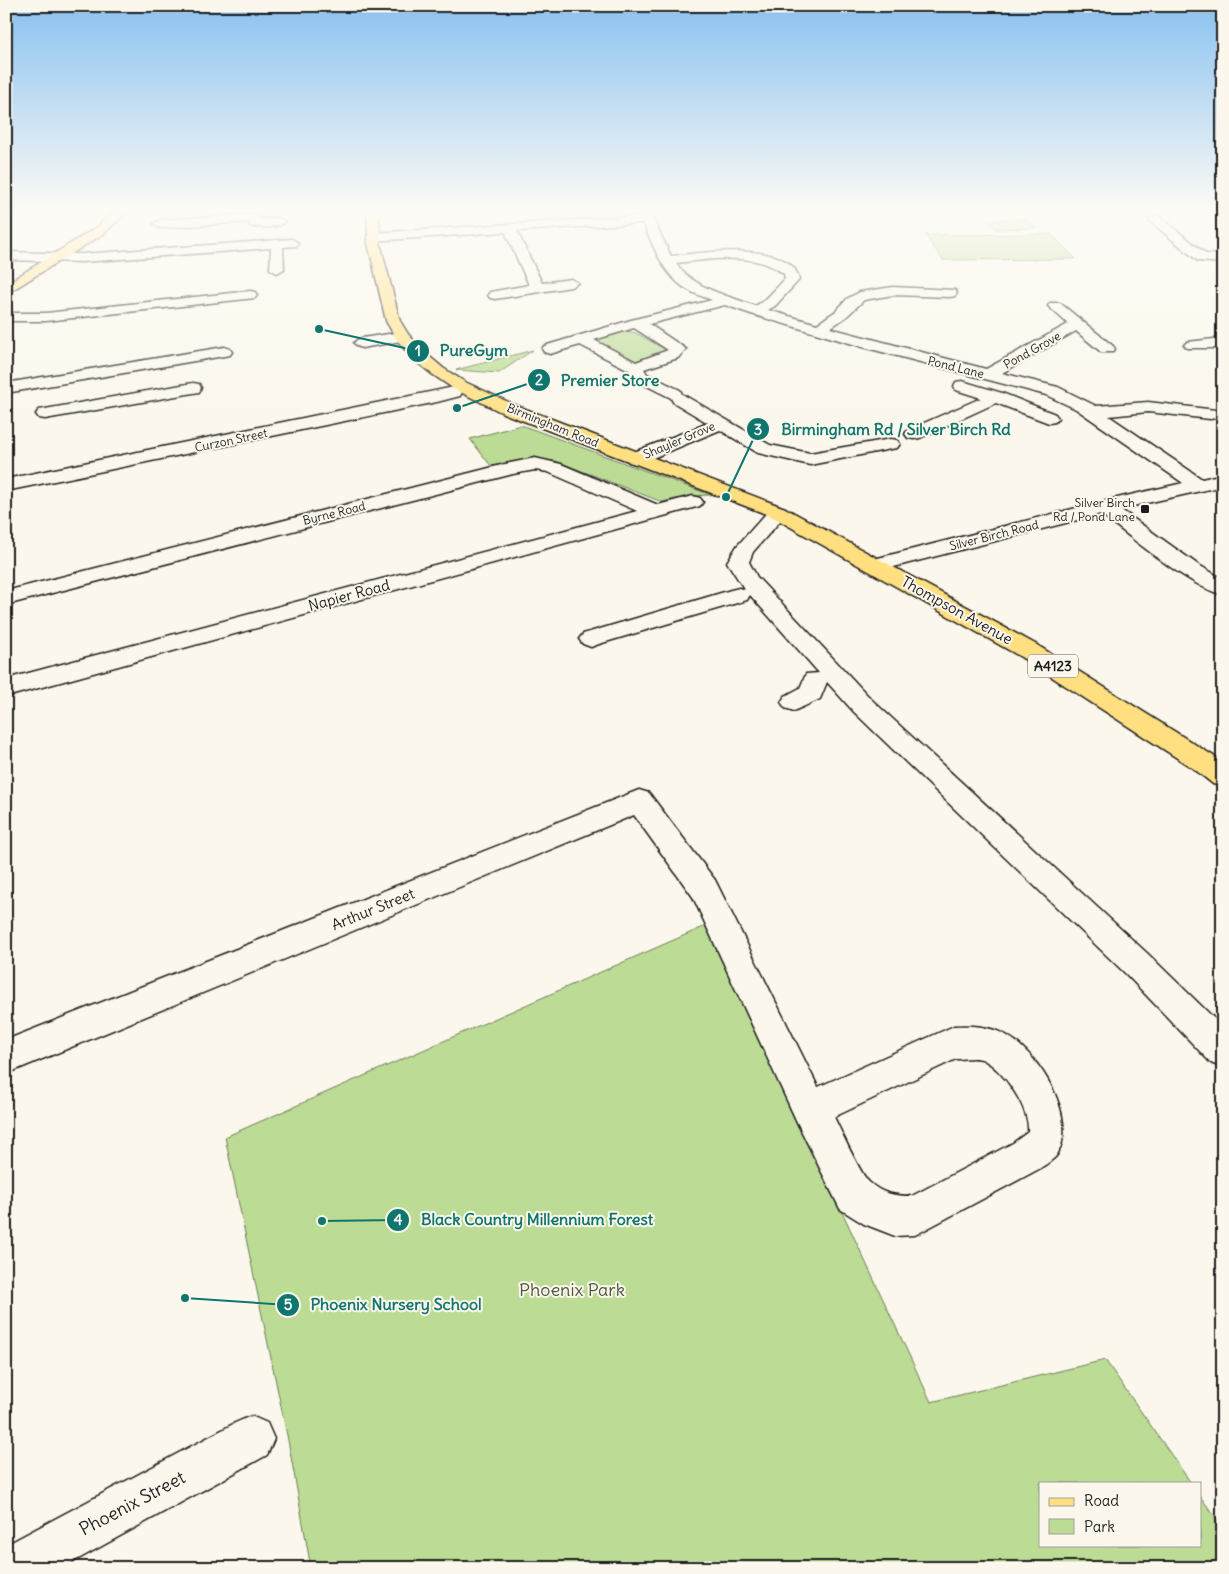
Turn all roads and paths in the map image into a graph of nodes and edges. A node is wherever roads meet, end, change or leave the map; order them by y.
1 (18, 282) edge
2 (384, 282) edge
3 (528, 282) edge
4 (685, 282) edge
5 (790, 282) edge
6 (571, 283) dead end
7 (530, 288) junction
8 (6, 290) edge
9 (950, 293) dead end
10 (495, 295) dead end
11 (250, 296) dead end
12 (724, 300) junction
13 (1055, 306) dead end
14 (756, 311) junction
15 (6, 317) edge
16 (636, 323) junction
17 (1076, 323) junction
18 (818, 330) junction
19 (402, 337) junction
20 (580, 339) junction
21 (362, 342) dead end
22 (1223, 344) edge
23 (870, 345) junction
24 (1192, 345) dead end
25 (550, 349) dead end
26 (1107, 349) dead end
27 (224, 352) dead end
28 (635, 366) junction
29 (987, 375) junction
30 (6, 388) edge
31 (193, 388) dead end
32 (454, 392) dead end
33 (996, 397) junction
34 (1092, 412) junction
35 (44, 414) dead end
36 (1210, 414) dead end
37 (1050, 418) dead end
38 (722, 422) junction
39 (914, 434) dead end
40 (890, 444) dead end
41 (636, 458) junction
42 (674, 473) joint
43 (1223, 480) edge
44 (1198, 485) junction
45 (6, 486) edge
46 (693, 502) dead end
47 (1104, 507) junction
48 (656, 512) junction
49 (778, 512) junction
50 (878, 565) junction
51 (742, 579) junction
52 (1223, 588) edge
53 (6, 598) edge
54 (591, 638) dead end
55 (824, 677) junction
56 (6, 688) edge
57 (794, 702) dead end
58 (1223, 777) edge
59 (1223, 1051) edge
60 (6, 1057) edge
61 (810, 1109) junction
62 (251, 1439) dead end
63 (14, 1568) edge

1 - 8 main road
2 - 19 main road, Birmingham Road / A4123
3 - 7 street
4 - 12 street, Pond Lane
5 - 14 street
6 - 7 street
7 - 10 street
9 - 18 street
11 - 15 street
12 - 14 street, Pond Lane
12 - 16 street
13 - 17 street, Pond Grove
14 - 18 street, Pond Lane
16 - 20 street
16 - 28 street
17 - 26 street, Pond Grove
17 - 29 street, Pond Grove
18 - 23 street, Pond Lane
19 - 21 street
19 - 41 main road, Birmingham Road / A4123
20 - 25 street
20 - 28 street
22 - 24 street
23 - 29 street, Pond Lane
23 - 33 street
27 - 30 street
28 - 38 street, Shayler Grove
29 - 34 street, Pond Lane
31 - 35 street
32 - 45 street, Curzon Street
33 - 37 street
33 - 39 street
34 - 36 street
34 - 44 street, Pond Lane
38 - 40 street, Shayler Grove
38 - 41 street, Shayler Grove
41 - 42 main road, Birmingham Road / A4123
42 - 49 main road, Thompson Avenue / A4123
43 - 44 street
44 - 47 street, Silver Birch Road
46 - 48 street, Napier Road
47 - 50 street, Silver Birch Road
47 - 52 street
48 - 53 street, Byrne Road
48 - 56 street, Napier Road
49 - 50 main road, Thompson Avenue / A4123
49 - 51 street
50 - 58 main road, Thompson Avenue / A4123
51 - 54 street
51 - 55 street
55 - 57 street
55 - 59 street
60 - 61 street, Arthur Street
61 - 61 street
62 - 63 street, Phoenix Street

